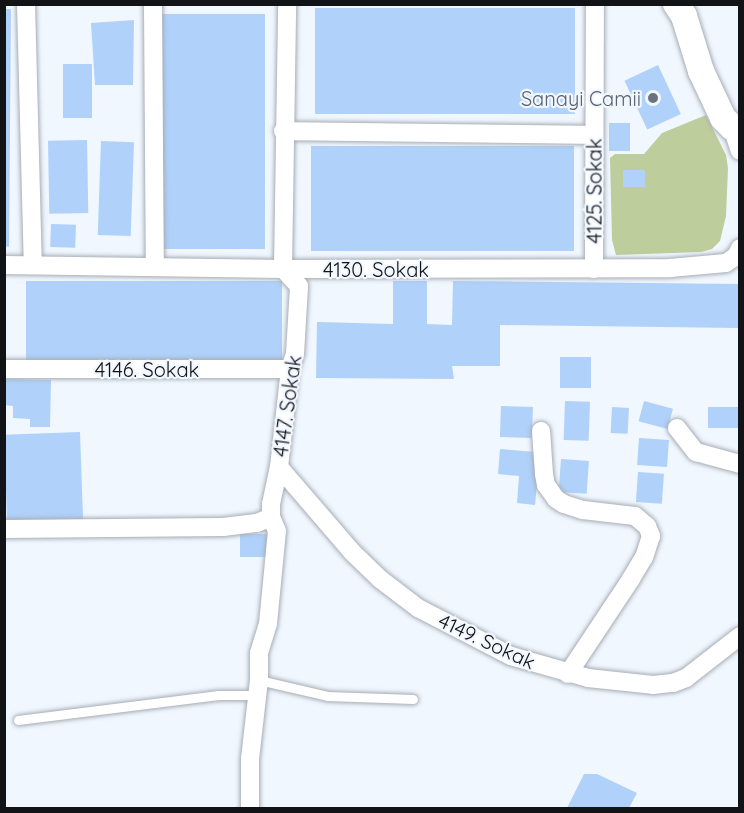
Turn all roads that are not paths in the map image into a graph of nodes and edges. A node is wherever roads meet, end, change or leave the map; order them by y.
1 (26, 4) edge
2 (153, 4) edge
3 (287, 4) edge
4 (595, 4) edge
5 (676, 4) edge
6 (283, 131) junction
7 (594, 135) junction
8 (737, 136) edge
9 (740, 248) edge
10 (33, 265) junction
11 (155, 267) junction
12 (283, 269) junction
13 (594, 269) junction
14 (5, 270) edge
15 (4, 369) edge
16 (290, 369) junction
17 (677, 428) dead end
18 (541, 430) dead end
19 (740, 464) edge
20 (279, 467) junction
21 (271, 518) junction
22 (4, 529) edge
23 (740, 636) edge
24 (568, 674) junction
25 (258, 688) junction
26 (414, 699) dead end
27 (18, 720) dead end
28 (250, 808) edge

1 - 10 street
2 - 11 street
3 - 6 street
4 - 7 street, 4125. Sokak
5 - 8 street
6 - 7 street
6 - 12 street
7 - 13 street, 4125. Sokak
9 - 13 street, 4130. Sokak
10 - 11 street, 4130. Sokak
10 - 14 street, 4130. Sokak
11 - 12 street, 4130. Sokak
12 - 13 street, 4130. Sokak
12 - 16 street, 4147. Sokak
15 - 16 street, 4146. Sokak
16 - 20 street, 4147. Sokak
17 - 19 street
18 - 24 street
20 - 21 street, 4147. Sokak
20 - 24 street, 4149. Sokak
21 - 22 street
21 - 25 street, 4147. Sokak
23 - 24 street, 4149. Sokak
25 - 26 lane
25 - 27 lane
25 - 28 street, 4147. Sokak

